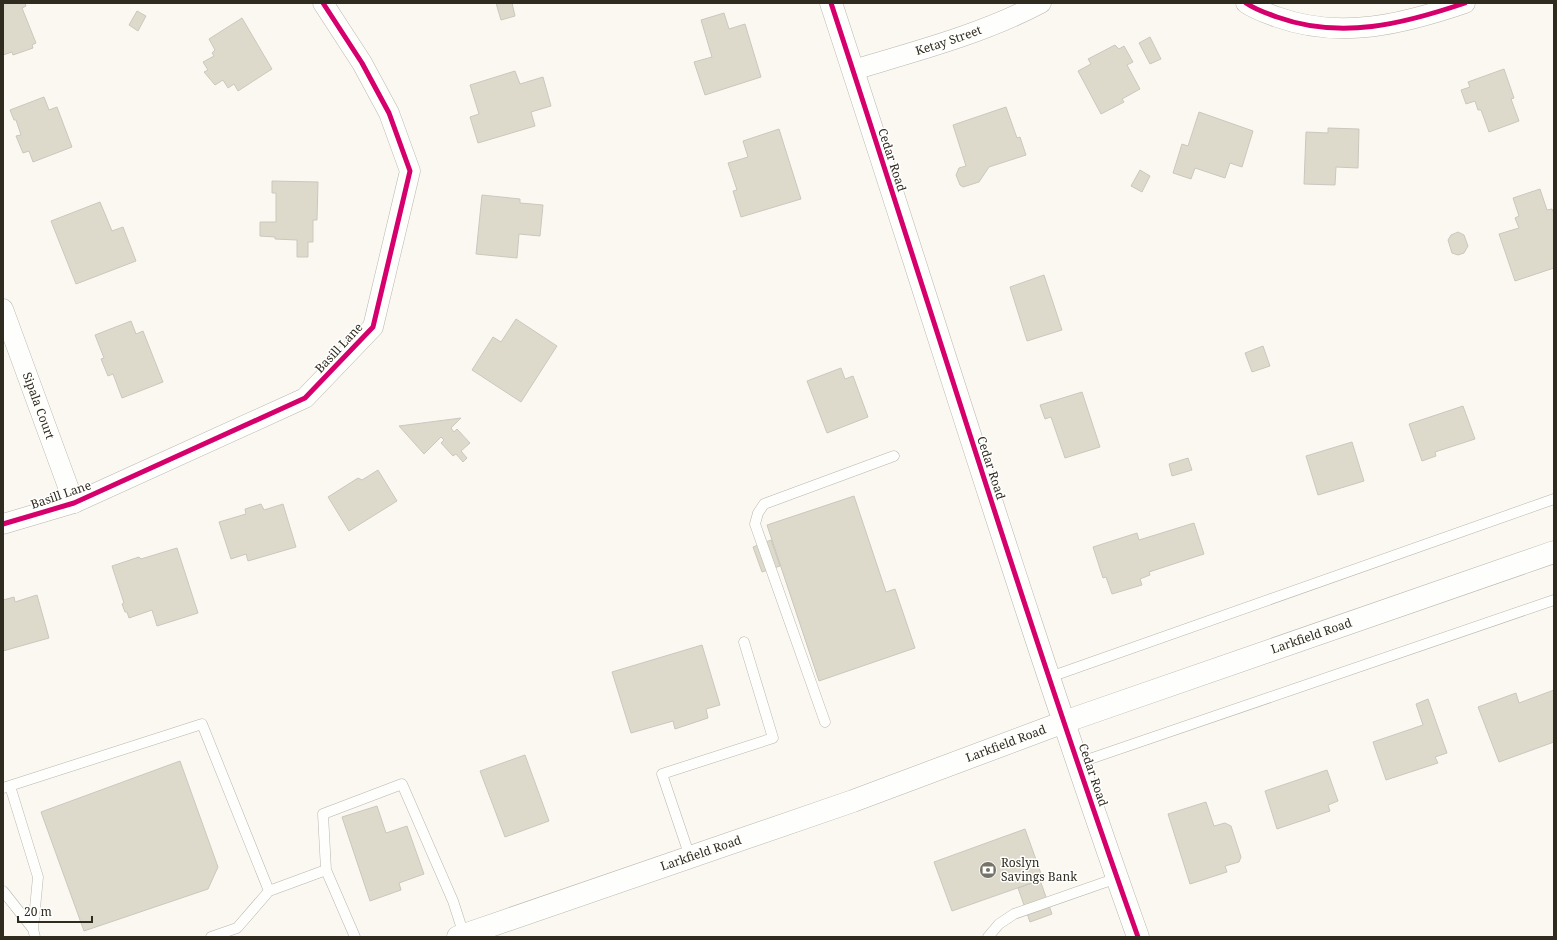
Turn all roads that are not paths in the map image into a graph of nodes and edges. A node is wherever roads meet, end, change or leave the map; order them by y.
1 (323, 3) edge
2 (831, 3) edge
3 (1041, 3) edge
4 (1246, 3) edge
5 (1465, 3) edge
6 (853, 70) junction
7 (3, 309) edge
8 (894, 456) dead end
9 (1554, 499) edge
10 (74, 503) junction
11 (3, 524) edge
12 (1554, 552) edge
13 (1554, 600) edge
14 (744, 642) dead end
15 (1050, 677) junction
16 (825, 722) dead end
17 (1064, 722) junction
18 (1078, 763) junction
19 (7, 787) edge
20 (690, 857) junction
21 (326, 870) junction
22 (1117, 878) junction
23 (3, 891) edge
24 (269, 891) junction
25 (34, 933) edge
26 (461, 936) edge
27 (211, 937) edge
28 (355, 937) edge
29 (988, 937) edge
30 (1138, 937) edge

1 - 10 street, Basill Lane
2 - 6 main road, Cedar Road
3 - 6 street, Ketay Street
4 - 5 street
6 - 15 main road, Cedar Road
7 - 10 street, Sipala Court
8 - 16 lane
9 - 15 lane
10 - 11 street, Basill Lane
12 - 17 main road, Larkfield Road
13 - 18 lane
14 - 20 lane
15 - 17 main road, Cedar Road
17 - 18 main road, Cedar Road
17 - 20 main road, Larkfield Road
18 - 22 main road, Cedar Road
19 - 24 lane
19 - 25 lane
20 - 26 main road, Larkfield Road
21 - 24 lane
21 - 26 lane
21 - 28 lane
22 - 29 lane
22 - 30 main road, Cedar Road
23 - 25 lane
24 - 27 lane

